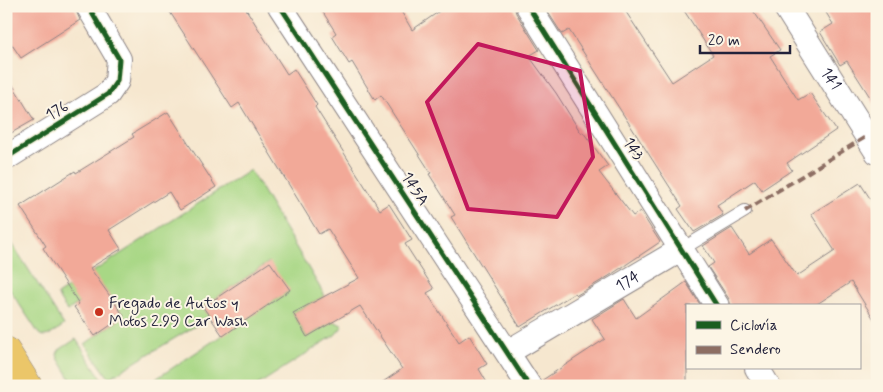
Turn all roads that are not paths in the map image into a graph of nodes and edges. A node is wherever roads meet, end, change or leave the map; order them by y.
1 (88, 6) edge
2 (280, 6) edge
3 (528, 6) edge
4 (785, 6) edge
5 (874, 139) edge
6 (6, 158) edge
7 (745, 210) dead end
8 (682, 249) junction
9 (716, 304) edge
10 (6, 351) edge
11 (508, 352) junction
12 (757, 370) edge
13 (28, 386) edge
14 (529, 386) edge
15 (768, 386) edge

1 - 6 street, 176
2 - 11 street, 145A
3 - 8 street, 143
4 - 5 street, 141
7 - 8 lane, 174
8 - 9 street, 143
8 - 11 street, 174
10 - 13 main road
11 - 14 street, 145A
12 - 15 street

